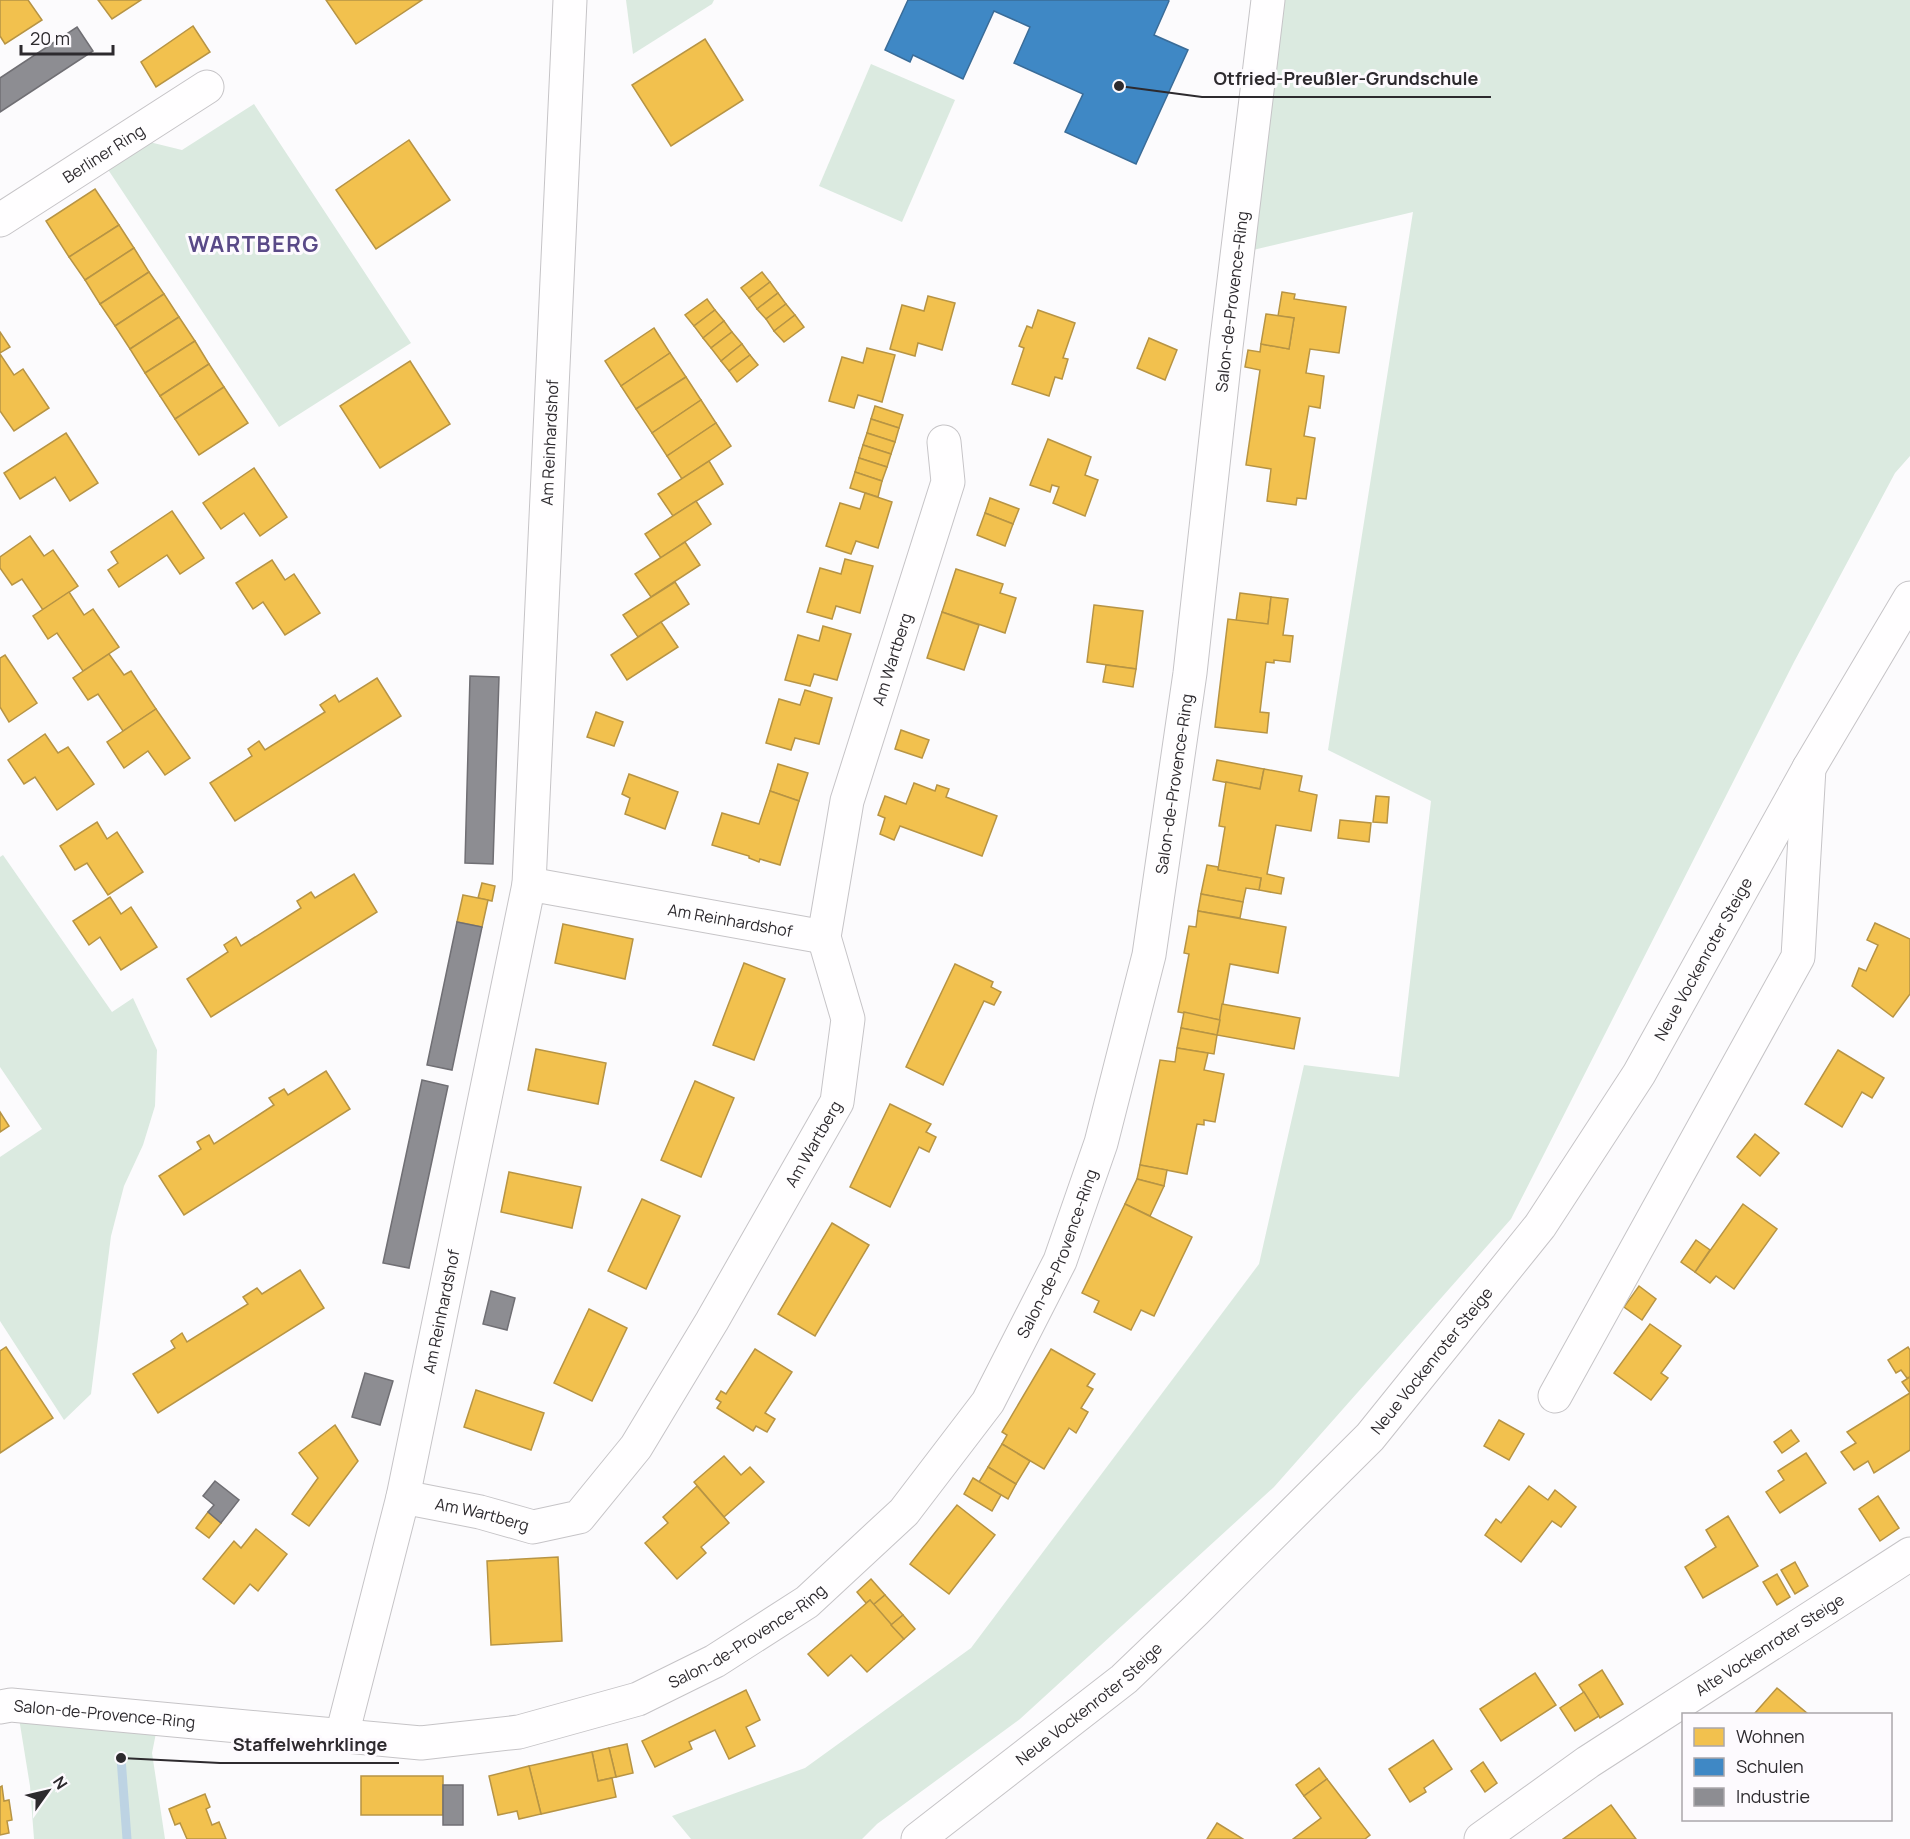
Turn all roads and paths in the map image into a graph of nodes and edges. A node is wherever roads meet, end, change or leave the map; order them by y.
1 (570, 0) edge
2 (1268, 0) edge
3 (207, 87) dead end
4 (0, 220) edge
5 (944, 442) dead end
6 (1910, 598) edge
7 (1809, 768) junction
8 (529, 884) junction
9 (824, 937) junction
10 (1555, 1396) dead end
11 (403, 1497) junction
12 (1910, 1554) edge
13 (0, 1707) edge
14 (342, 1735) junction
15 (918, 1839) edge
16 (1480, 1839) edge

1 - 8 street, Am Reinhardshof
2 - 14 street, Salon-de-Provence-Ring
3 - 4 street, Berliner Ring
5 - 9 street, Am Wartberg
6 - 7 street, Neue Vockenroter Steige
7 - 10 street, Neue Vockenroter Steige
7 - 15 street, Neue Vockenroter Steige
8 - 9 street, Am Reinhardshof
8 - 11 street, Am Reinhardshof
9 - 11 street, Am Wartberg
11 - 14 street, Am Reinhardshof
12 - 16 street, Alte Vockenroter Steige
13 - 14 street, Salon-de-Provence-Ring

